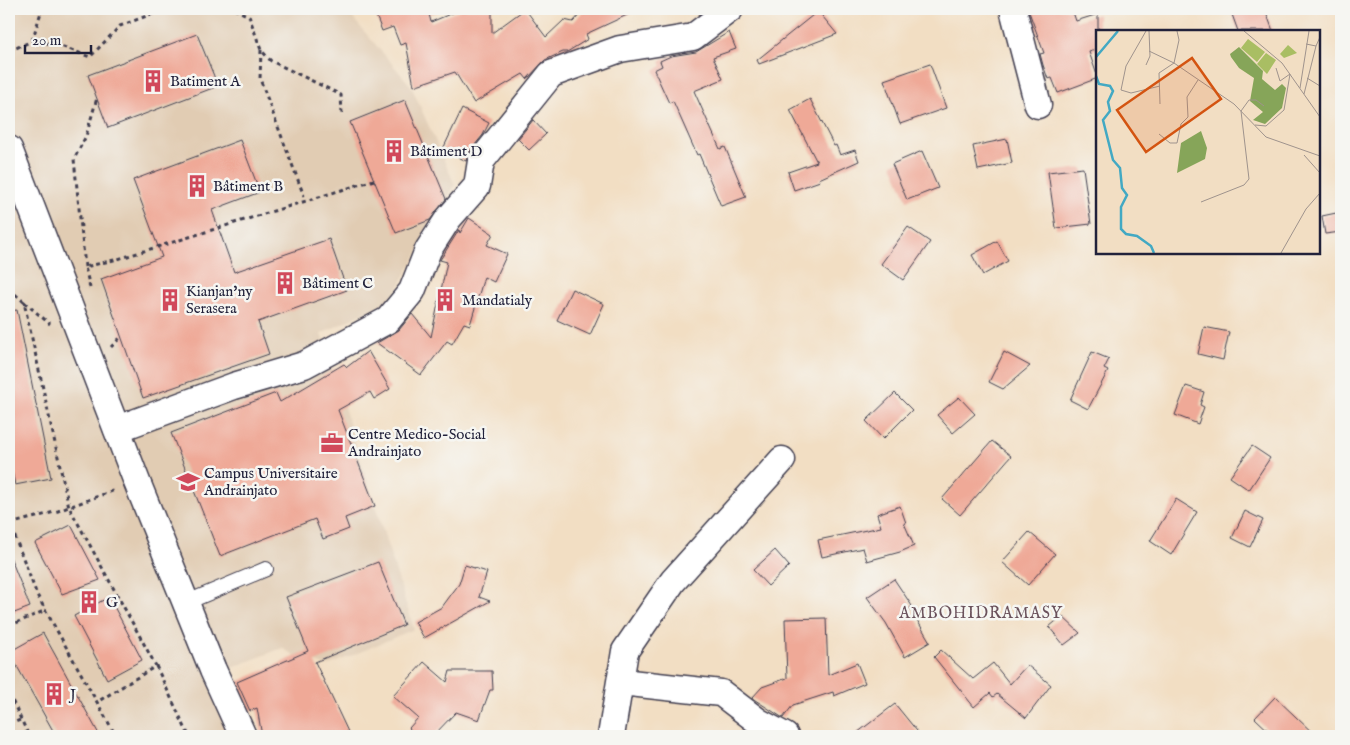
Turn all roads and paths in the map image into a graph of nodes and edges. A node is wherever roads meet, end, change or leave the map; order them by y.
1 (42, 9) edge
2 (165, 9) edge
3 (234, 9) edge
4 (730, 9) edge
5 (1013, 9) edge
6 (32, 41) junction
7 (9, 50) edge
8 (261, 50) junction
9 (96, 98) dead end
10 (1038, 105) dead end
11 (342, 114) dead end
12 (9, 149) edge
13 (374, 180) dead end
14 (304, 196) dead end
15 (85, 267) junction
16 (9, 289) edge
17 (92, 295) dead end
18 (116, 429) junction
19 (782, 460) dead end
20 (137, 482) junction
21 (69, 507) junction
22 (9, 522) edge
23 (266, 570) dead end
24 (185, 602) junction
25 (46, 610) junction
26 (9, 626) edge
27 (156, 666) junction
28 (621, 682) junction
29 (9, 694) edge
30 (97, 702) junction
31 (20, 720) junction
32 (9, 725) edge
33 (30, 736) edge
34 (116, 736) edge
35 (189, 736) edge
36 (243, 736) edge
37 (611, 736) edge
38 (785, 736) edge

1 - 6 path
2 - 6 path
3 - 8 path
4 - 18 street
5 - 10 street
6 - 7 path
8 - 11 path
8 - 14 path
9 - 15 path
12 - 18 street
13 - 15 path
15 - 17 path
16 - 21 path
18 - 20 street
19 - 28 street
20 - 21 path
20 - 24 street
21 - 22 path
21 - 27 path
22 - 25 path
23 - 24 lane
24 - 36 street
25 - 26 path
25 - 30 path
27 - 30 path
27 - 35 path
28 - 37 street
28 - 38 street
29 - 31 path
30 - 34 path
31 - 32 path
31 - 33 path

